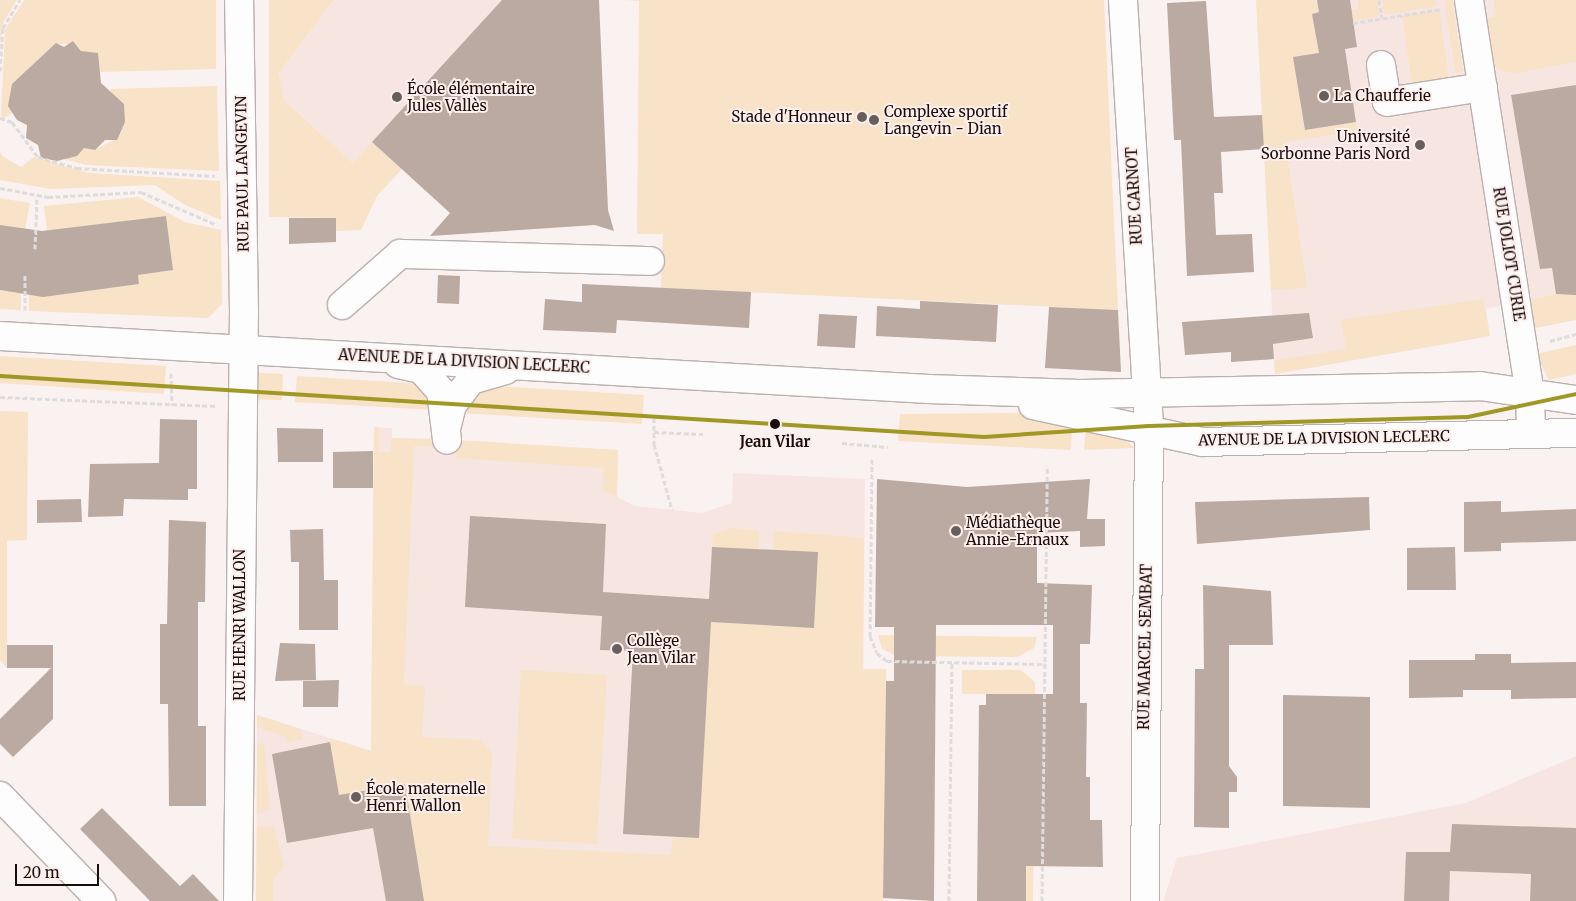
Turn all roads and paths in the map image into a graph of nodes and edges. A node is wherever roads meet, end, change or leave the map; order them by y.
1 (20, 0) edge
2 (239, 0) edge
3 (1123, 0) edge
4 (1379, 0) edge
5 (1469, 0) edge
6 (1442, 8) dead end
7 (1382, 18) junction
8 (1354, 22) dead end
9 (1382, 65) dead end
10 (0, 71) edge
11 (1482, 80) junction
12 (0, 118) edge
13 (243, 177) junction
14 (0, 188) edge
15 (37, 196) junction
16 (243, 227) junction
17 (35, 249) dead end
18 (650, 261) dead end
19 (25, 273) dead end
20 (342, 305) dead end
21 (24, 310) dead end
22 (0, 336) edge
23 (243, 348) junction
24 (348, 354) junction
25 (557, 365) junction
26 (928, 389) junction
27 (1146, 392) junction
28 (1529, 394) junction
29 (0, 397) edge
30 (1576, 400) edge
31 (242, 417) junction
32 (654, 418) dead end
33 (654, 432) junction
34 (1149, 433) junction
35 (1576, 433) edge
36 (703, 434) dead end
37 (1531, 434) junction
38 (842, 443) dead end
39 (888, 447) dead end
40 (872, 459) dead end
41 (1047, 466) dead end
42 (672, 510) dead end
43 (952, 662) junction
44 (1045, 664) junction
45 (0, 796) edge
46 (101, 901) edge
47 (238, 901) edge
48 (949, 901) edge
49 (1042, 901) edge
50 (1145, 901) edge

1 - 10 path
2 - 13 street, RUE PAUL LANGEVIN
3 - 27 street, RUE CARNOT
4 - 7 path
5 - 11 street, RUE JOLIOT CURIE
6 - 7 path
7 - 8 path
9 - 11 street
11 - 28 street, RUE JOLIOT CURIE
12 - 13 path
13 - 16 street, RUE PAUL LANGEVIN
14 - 15 path
15 - 16 path
15 - 17 path
16 - 23 street, RUE PAUL LANGEVIN
18 - 20 street
19 - 21 path
22 - 23 street, AVENUE DE LA DIVISION LECLERC
23 - 24 street, AVENUE DE LA DIVISION LECLERC
23 - 31 street, RUE HENRI WALLON
24 - 25 street, AVENUE DE LA DIVISION LECLERC
24 - 25 street
25 - 26 street, AVENUE DE LA DIVISION LECLERC
26 - 27 street, AVENUE DE LA DIVISION LECLERC
26 - 34 street, AVENUE DE LA DIVISION LECLERC
27 - 28 street, AVENUE DE LA DIVISION LECLERC
27 - 34 street, RUE MARCEL SEMBAT
28 - 30 street, AVENUE DE LA DIVISION LECLERC
28 - 37 street, RUE JOLIOT CURIE
29 - 31 path
31 - 47 street, RUE HENRI WALLON
32 - 33 path
33 - 36 path
33 - 42 path
34 - 37 street, AVENUE DE LA DIVISION LECLERC
34 - 50 street, RUE MARCEL SEMBAT
35 - 37 street, AVENUE DE LA DIVISION LECLERC
38 - 39 path
40 - 43 path
41 - 44 path
43 - 44 path
43 - 48 path
44 - 49 path
45 - 46 street

